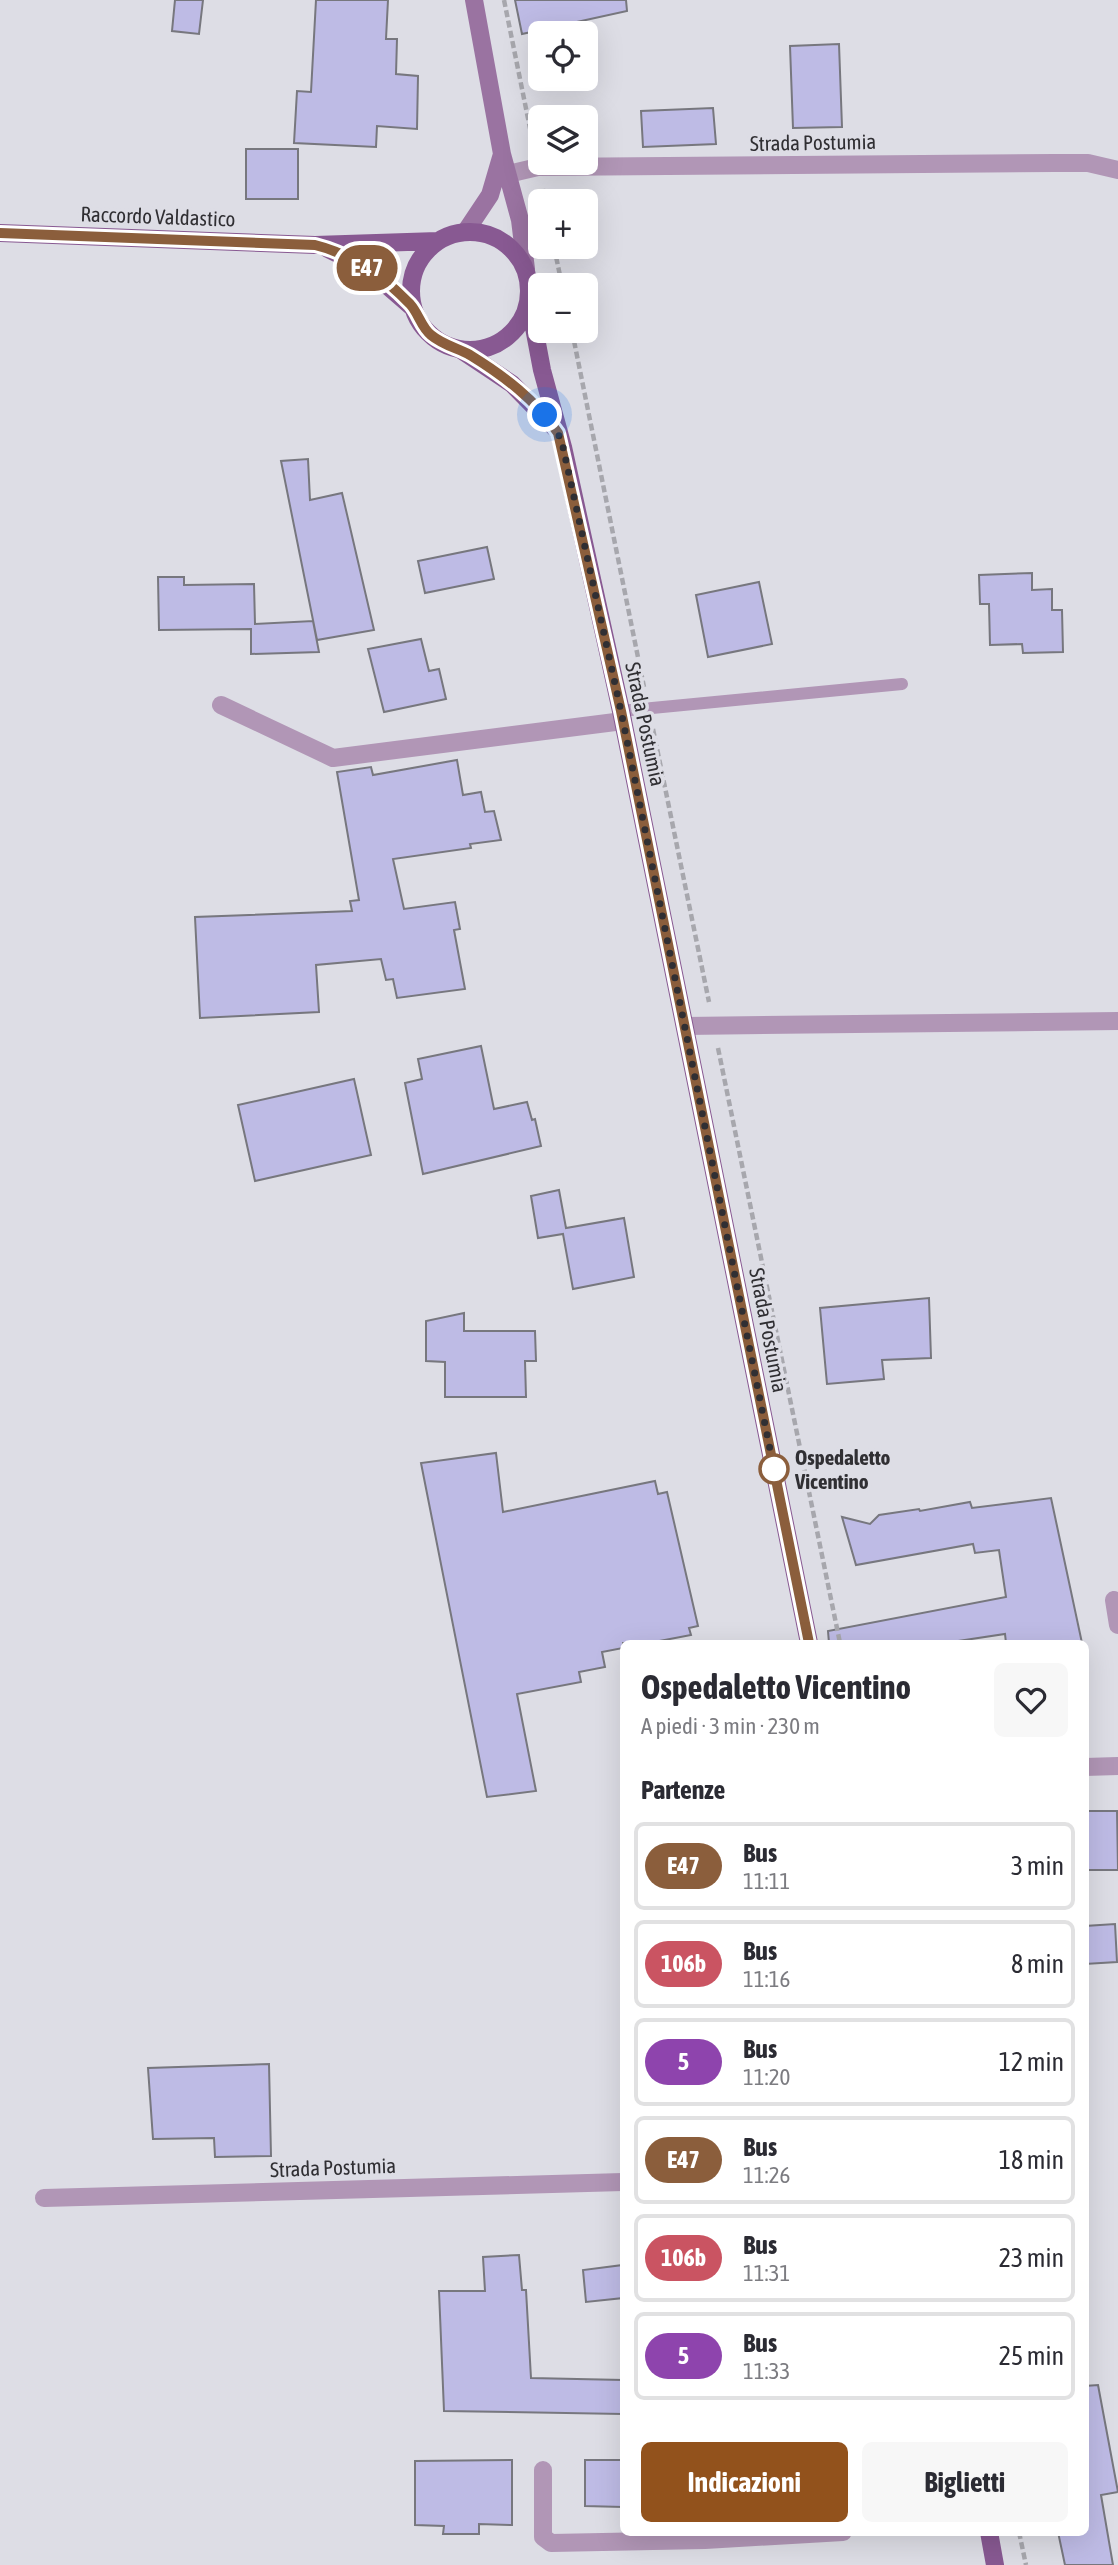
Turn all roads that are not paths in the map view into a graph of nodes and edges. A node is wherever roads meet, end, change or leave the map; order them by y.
1 (474, 0) edge
2 (502, 154) junction
3 (1118, 170) edge
4 (508, 174) junction
5 (466, 231) junction
6 (0, 233) edge
7 (438, 241) junction
8 (315, 245) junction
9 (526, 269) junction
10 (528, 290) edge
11 (528, 303) edge
12 (413, 308) junction
13 (538, 343) edge
14 (458, 349) junction
15 (558, 433) junction
16 (902, 684) dead end
17 (221, 705) dead end
18 (622, 716) junction
19 (1118, 1021) edge
20 (685, 1026) junction
21 (1114, 1600) dead end
22 (1118, 1625) edge
23 (808, 1640) edge
24 (1118, 1766) edge
25 (1089, 1767) edge
26 (620, 2182) edge
27 (44, 2198) dead end
28 (543, 2470) dead end
29 (774, 2536) edge
30 (990, 2536) edge
31 (995, 2565) edge

1 - 2 street
2 - 4 street
2 - 5 street
3 - 4 street, Strada Postumia
4 - 9 street
5 - 7 main road
5 - 9 main road
6 - 8 main road, Raccordo Valdastico
7 - 8 main road, Raccordo Valdastico
7 - 12 main road
8 - 12 main road, Raccordo Valdastico
9 - 10 main road
11 - 14 main road
12 - 14 main road
13 - 15 main road, Strada Postumia
14 - 15 main road, Strada Postumia
15 - 18 main road, Strada Postumia
16 - 18 lane
17 - 18 street
18 - 20 main road, Strada Postumia
19 - 20 street
20 - 23 main road, Strada Postumia
21 - 22 street
24 - 25 street
26 - 27 street, Strada Postumia
28 - 29 street
30 - 31 main road

